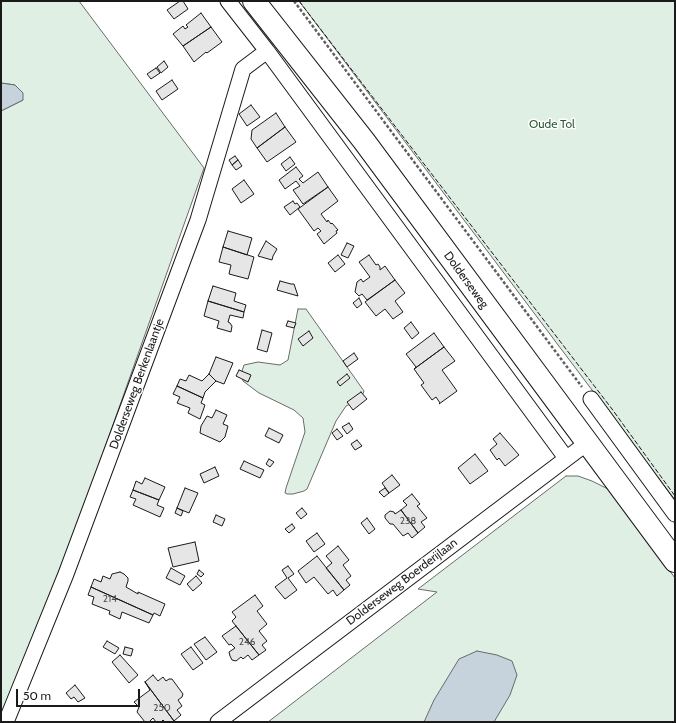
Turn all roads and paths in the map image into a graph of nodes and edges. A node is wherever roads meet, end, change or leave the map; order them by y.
1 (228, 1) edge
2 (254, 1) edge
3 (294, 1) edge
4 (267, 50) junction
5 (591, 399) joint
6 (587, 443) junction
7 (566, 458) junction
8 (675, 514) edge
9 (675, 561) edge
10 (6, 722) edge
11 (218, 722) edge

1 - 4 street
2 - 6 main road, Dolderseweg
3 - 5 path
4 - 7 street
4 - 10 street, Dolderseweg Berkenlaantje
5 - 8 street
6 - 7 street, Dolderseweg Boerderijlaan
6 - 9 main road, Dolderseweg
7 - 11 street, Dolderseweg Boerderijlaan

